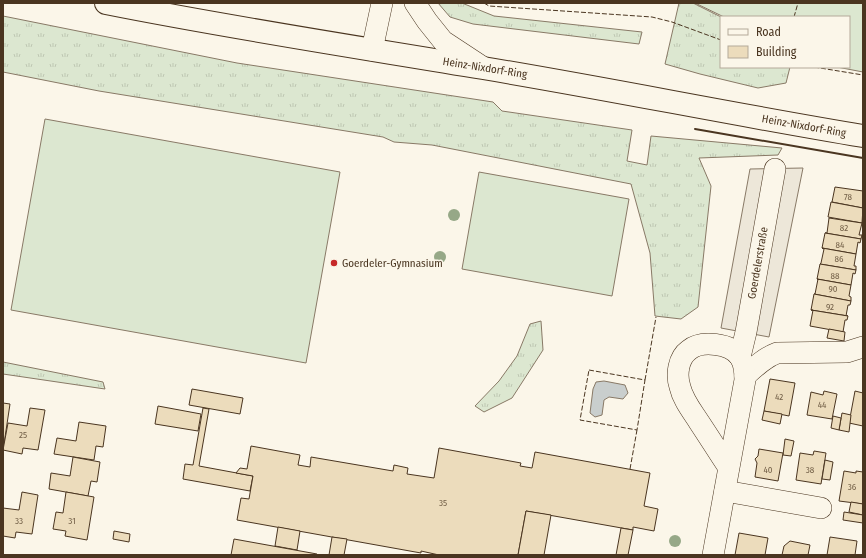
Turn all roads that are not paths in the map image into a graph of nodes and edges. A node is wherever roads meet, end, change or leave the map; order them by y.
1 (106, 3) edge
2 (382, 3) edge
3 (415, 3) edge
4 (372, 50) junction
5 (484, 68) junction
6 (863, 136) edge
7 (775, 168) dead end
8 (863, 347) edge
9 (742, 366) junction
10 (729, 468) junction
11 (725, 491) junction
12 (821, 508) dead end
13 (713, 555) edge

1 - 4 main road, Heinz-Nixdorf-Ring
2 - 4 street
3 - 5 street
4 - 5 main road, Heinz-Nixdorf-Ring
5 - 6 main road, Heinz-Nixdorf-Ring
7 - 9 street, Goerdelerstraße
8 - 9 street
9 - 10 street, Goerdelerstraße
9 - 10 street
10 - 11 street, Goerdelerstraße
11 - 12 street
11 - 13 street, Goerdelerstraße

